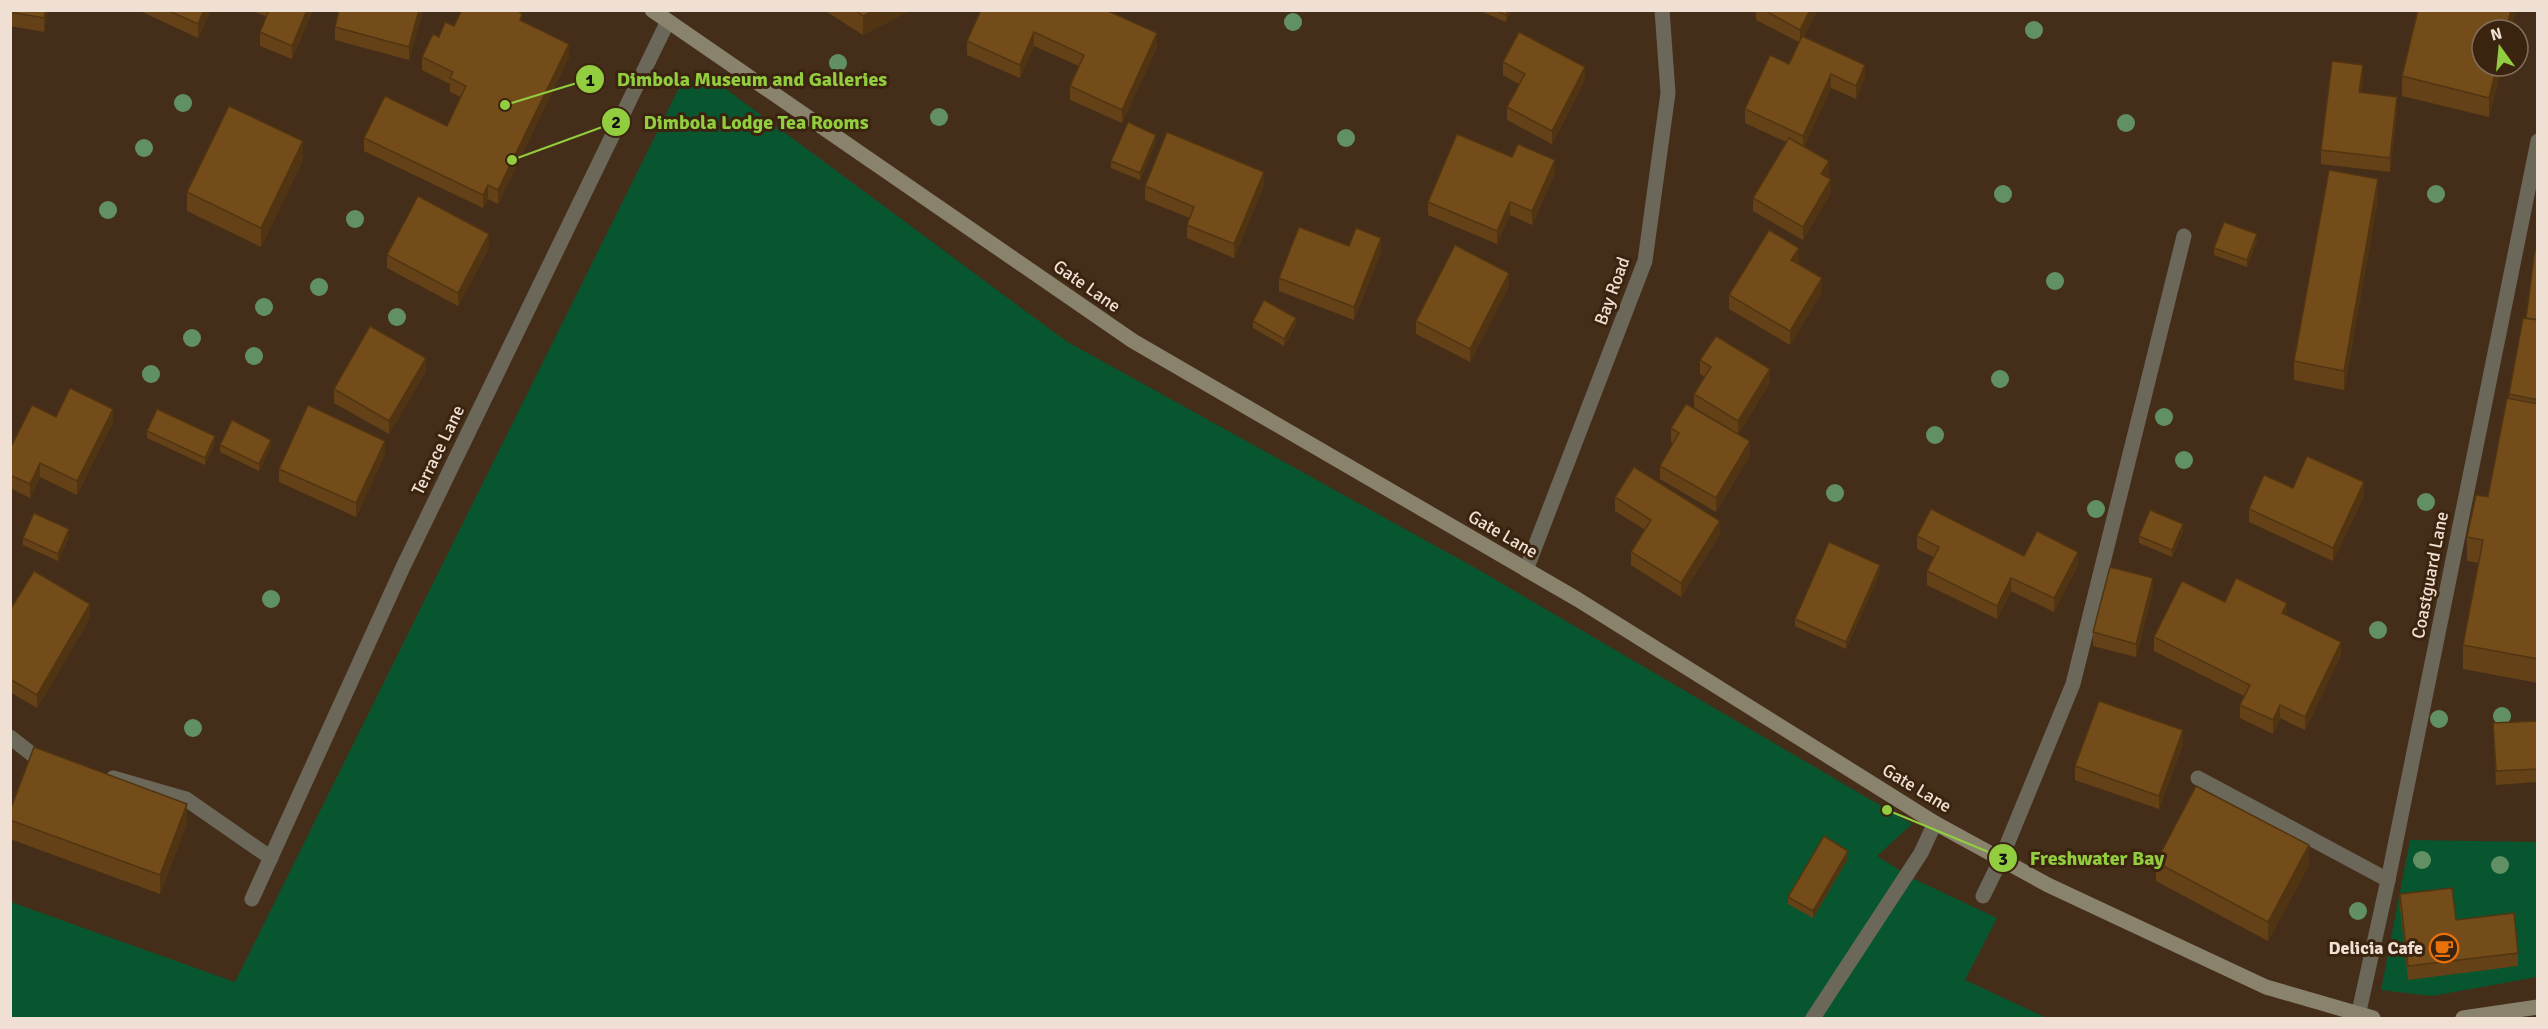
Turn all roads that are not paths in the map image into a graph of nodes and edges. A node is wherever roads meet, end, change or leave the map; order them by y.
1 (652, 10) edge
2 (1662, 10) edge
3 (668, 21) junction
4 (2538, 141) edge
5 (2184, 236) dead end
6 (1526, 570) junction
7 (10, 737) edge
8 (66, 764) edge
9 (99, 774) edge
10 (2198, 778) dead end
11 (1935, 823) junction
12 (271, 858) junction
13 (2001, 859) junction
14 (2388, 880) junction
15 (1983, 896) dead end
16 (252, 899) dead end
17 (2538, 1007) edge
18 (2366, 1017) edge
19 (1813, 1018) edge
20 (2463, 1018) edge

1 - 3 street, Gate Lane
2 - 6 street, Bay Road
3 - 6 street, Gate Lane
3 - 12 street, Terrace Lane
4 - 14 street, Coastguard Lane
5 - 13 street
6 - 11 street, Gate Lane
7 - 8 street
9 - 12 street
10 - 14 street
11 - 13 street, Gate Lane
11 - 19 street
12 - 16 street, Terrace Lane
13 - 15 street
13 - 18 street, Gate Lane
14 - 18 street, Coastguard Lane
17 - 20 street

